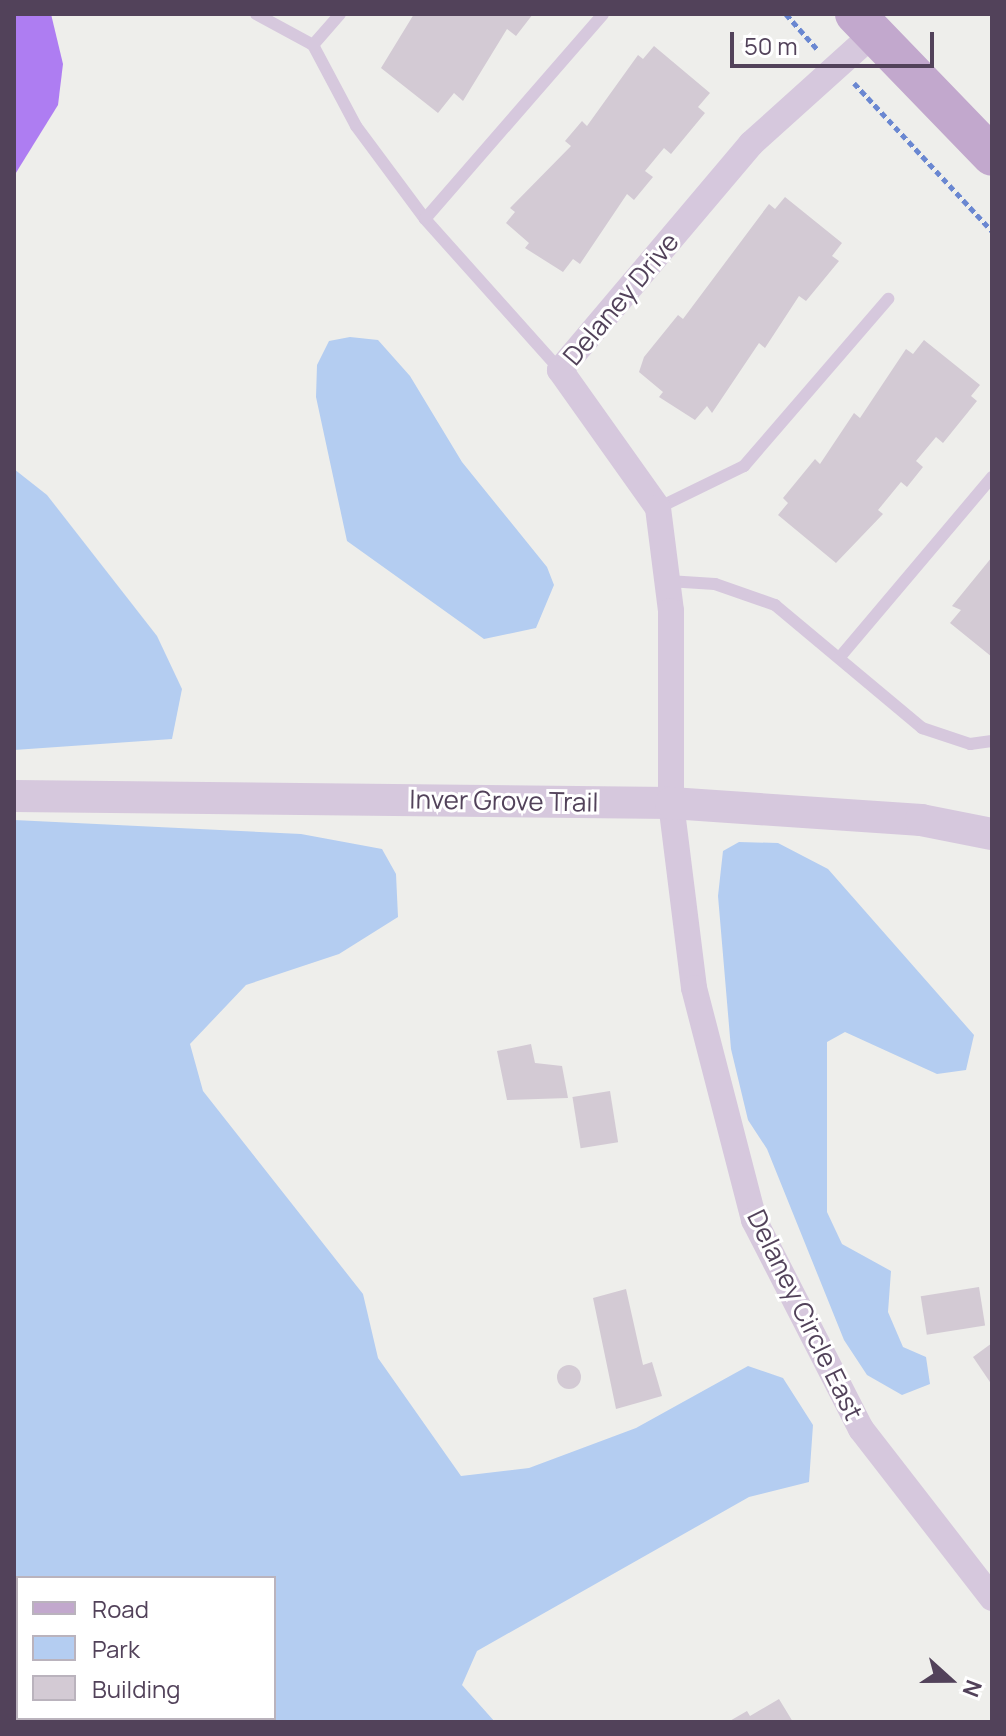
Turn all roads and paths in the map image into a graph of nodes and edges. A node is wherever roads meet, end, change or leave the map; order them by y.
1 (256, 14) edge
2 (340, 14) edge
3 (603, 14) edge
4 (786, 14) edge
5 (864, 24) edge
6 (313, 45) junction
7 (834, 67) junction
8 (992, 156) edge
9 (425, 219) junction
10 (992, 231) edge
11 (888, 299) dead end
12 (560, 370) junction
13 (992, 477) edge
14 (658, 508) junction
15 (668, 581) junction
16 (840, 657) junction
17 (992, 741) edge
18 (14, 796) edge
19 (671, 803) junction
20 (992, 834) edge
21 (992, 1598) edge

1 - 6 lane
2 - 6 lane
3 - 9 lane
4 - 7 path
5 - 7 street, Delaney Drive
5 - 8 main road
6 - 9 lane
7 - 10 path
7 - 12 street, Delaney Drive
9 - 12 lane
11 - 14 lane
12 - 14 street, Delaney Drive
13 - 16 lane
14 - 15 street, Delaney Drive
15 - 16 lane
15 - 19 street, Delaney Drive
16 - 17 lane
18 - 19 street, Inver Grove Trail
19 - 20 street, Inver Grove Trail
19 - 21 street, Delaney Circle East

